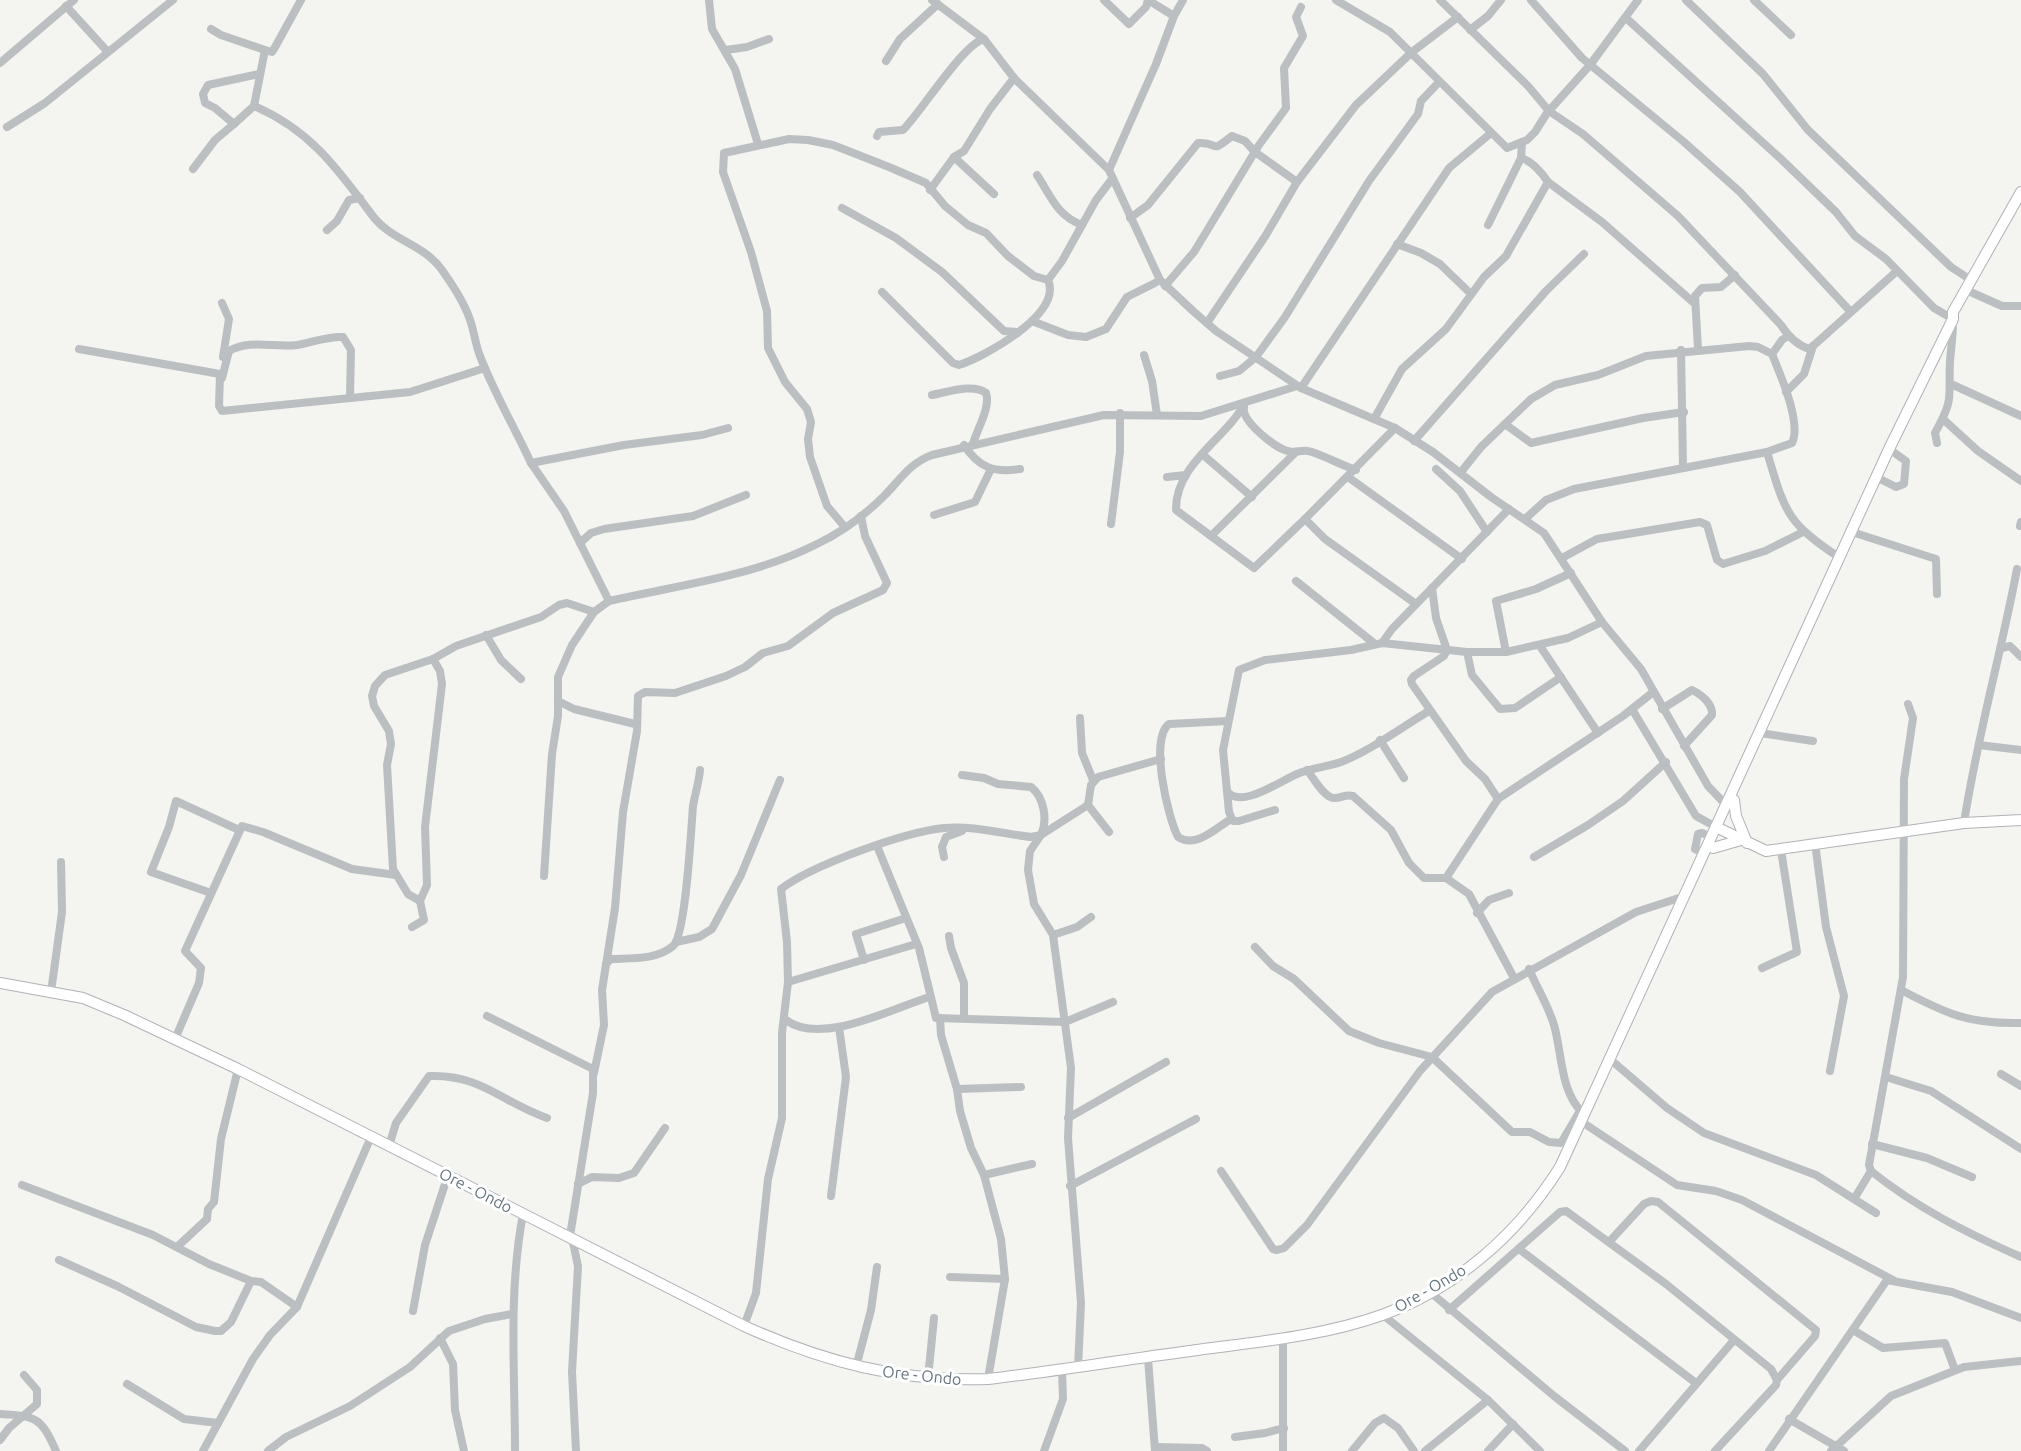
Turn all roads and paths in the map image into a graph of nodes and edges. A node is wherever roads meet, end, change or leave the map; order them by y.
1 (74, 0) edge
2 (173, 0) edge
3 (301, 0) edge
4 (709, 0) edge
5 (1104, 0) edge
6 (1148, 0) edge
7 (1183, 0) edge
8 (1336, 0) edge
9 (1440, 0) edge
10 (1501, 0) edge
11 (1531, 0) edge
12 (1687, 0) edge
13 (1754, 0) edge
14 (1634, 1) edge
15 (935, 2) edge
16 (66, 6) junction
17 (1301, 7) dead end
18 (1174, 16) junction
19 (1458, 17) junction
20 (1626, 18) junction
21 (211, 29) dead end
22 (1470, 30) junction
23 (1791, 35) dead end
24 (769, 39) dead end
25 (984, 39) junction
26 (265, 50) junction
27 (726, 50) junction
28 (107, 51) junction
29 (1412, 52) junction
30 (886, 61) dead end
31 (0, 63) edge
32 (1590, 65) junction
33 (259, 74) junction
34 (1014, 78) junction
35 (1439, 82) junction
36 (254, 106) junction
37 (1549, 111) junction
38 (234, 124) junction
39 (7, 127) dead end
40 (1491, 133) junction
41 (877, 136) dead end
42 (1522, 142) junction
43 (758, 144) junction
44 (1255, 152) junction
45 (954, 157) junction
46 (1521, 158) junction
47 (193, 169) dead end
48 (1109, 170) junction
49 (1037, 175) dead end
50 (1113, 179) junction
51 (1297, 182) junction
52 (1548, 182) junction
53 (930, 190) junction
54 (2021, 192) edge
55 (994, 194) dead end
56 (360, 198) junction
57 (842, 208) dead end
58 (1130, 218) junction
59 (1082, 225) junction
60 (1488, 225) dead end
61 (327, 230) dead end
62 (1397, 244) junction
63 (1584, 254) dead end
64 (1898, 271) junction
65 (1735, 275) junction
66 (1048, 280) junction
67 (1155, 283) dead end
68 (1969, 285) junction
69 (1165, 286) junction
70 (882, 292) dead end
71 (1471, 294) junction
72 (222, 303) dead end
73 (1694, 303) junction
74 (2021, 306) edge
75 (1850, 311) junction
76 (1953, 316) junction
77 (1032, 321) junction
78 (1207, 323) junction
79 (1017, 332) junction
80 (1788, 336) junction
81 (1813, 346) junction
82 (79, 349) dead end
83 (1698, 349) junction
84 (1680, 350) junction
85 (1772, 354) junction
86 (1144, 355) dead end
87 (1256, 357) junction
88 (485, 368) junction
89 (221, 376) junction
90 (1220, 376) dead end
91 (1951, 384) junction
92 (1299, 387) junction
93 (1786, 393) junction
94 (932, 395) dead end
95 (350, 398) junction
96 (1245, 403) junction
97 (1684, 412) junction
98 (1120, 413) junction
99 (1157, 415) junction
100 (2021, 416) edge
101 (1374, 419) junction
102 (1944, 420) junction
103 (1504, 424) junction
104 (728, 428) dead end
105 (1395, 428) junction
106 (1414, 441) junction
107 (1937, 443) dead end
108 (973, 444) junction
109 (964, 446) junction
110 (1889, 449) junction
111 (1296, 452) junction
112 (1767, 452) junction
113 (1202, 454) junction
114 (531, 463) junction
115 (1683, 468) junction
116 (1020, 469) dead end
117 (1436, 469) dead end
118 (1356, 470) junction
119 (990, 471) junction
120 (1461, 472) junction
121 (1186, 475) junction
122 (1167, 477) dead end
123 (1348, 477) junction
124 (1876, 477) junction
125 (2021, 481) edge
126 (746, 495) dead end
127 (1251, 497) junction
128 (1509, 509) junction
129 (934, 515) dead end
130 (861, 516) junction
131 (1305, 519) junction
132 (1525, 519) junction
133 (1111, 524) dead end
134 (844, 526) junction
135 (1852, 531) junction
136 (1487, 532) junction
137 (1803, 532) junction
138 (1211, 536) junction
139 (580, 543) junction
140 (1562, 558) junction
141 (1840, 558) junction
142 (1462, 559) junction
143 (2017, 569) dead end
144 (1571, 573) junction
145 (1296, 581) dead end
146 (1432, 588) junction
147 (1937, 594) dead end
148 (609, 601) junction
149 (1416, 604) junction
150 (594, 612) junction
151 (1602, 622) junction
152 (486, 635) junction
153 (1378, 644) junction
154 (1540, 646) junction
155 (2002, 648) junction
156 (1447, 650) junction
157 (1467, 652) junction
158 (1506, 652) junction
159 (2021, 657) edge
160 (433, 659) junction
161 (1561, 677) junction
162 (521, 679) dead end
163 (1652, 693) junction
164 (558, 700) junction
165 (1908, 704) dead end
166 (1632, 709) junction
167 (1662, 709) junction
168 (1430, 711) junction
169 (1080, 718) dead end
170 (1228, 721) junction
171 (635, 724) junction
172 (1598, 733) junction
173 (1760, 733) junction
174 (1380, 740) junction
175 (1813, 741) dead end
176 (1979, 745) junction
177 (1684, 746) junction
178 (2021, 750) edge
179 (1161, 759) junction
180 (1666, 762) junction
181 (700, 770) dead end
182 (1307, 770) junction
183 (962, 775) dead end
184 (1404, 778) dead end
185 (780, 780) dead end
186 (1093, 780) junction
187 (1226, 790) junction
188 (1498, 799) junction
189 (1730, 803) junction
190 (1088, 805) junction
191 (1275, 810) dead end
192 (1231, 819) junction
193 (2021, 820) edge
194 (1964, 823) junction
195 (967, 829) junction
196 (239, 830) junction
197 (1906, 831) junction
198 (1109, 832) dead end
199 (1041, 835) junction
200 (1020, 836) junction
201 (1713, 839) junction
202 (1744, 842) junction
203 (1815, 843) junction
204 (877, 846) junction
205 (1781, 850) junction
206 (1030, 851) junction
207 (944, 857) dead end
208 (1534, 857) dead end
209 (61, 862) dead end
210 (396, 874) junction
211 (544, 876) dead end
212 (1446, 878) junction
213 (211, 893) junction
214 (1509, 893) dead end
215 (1687, 893) junction
216 (420, 901) junction
217 (1477, 913) junction
218 (1091, 917) dead end
219 (906, 918) junction
220 (412, 927) dead end
221 (1053, 935) junction
222 (950, 936) dead end
223 (676, 942) junction
224 (916, 944) junction
225 (1255, 947) dead end
226 (864, 960) junction
227 (606, 964) junction
228 (1762, 968) dead end
229 (1529, 969) junction
230 (1514, 978) junction
231 (788, 982) junction
232 (0, 983) edge
233 (1901, 990) junction
234 (51, 992) junction
235 (929, 997) junction
236 (1113, 1002) dead end
237 (487, 1016) dead end
238 (964, 1017) junction
239 (940, 1018) junction
240 (786, 1020) junction
241 (1065, 1022) junction
242 (2021, 1023) edge
243 (839, 1027) junction
244 (175, 1039) junction
245 (1432, 1057) junction
246 (1611, 1060) junction
247 (1166, 1062) dead end
248 (238, 1069) junction
249 (1830, 1071) dead end
250 (594, 1072) junction
251 (2001, 1074) dead end
252 (1886, 1077) junction
253 (2021, 1086) edge
254 (1021, 1087) dead end
255 (957, 1089) junction
256 (1582, 1116) junction
257 (547, 1118) dead end
258 (1068, 1118) junction
259 (1196, 1119) dead end
260 (664, 1128) dead end
261 (371, 1137) junction
262 (1872, 1144) junction
263 (388, 1146) junction
264 (2021, 1149) edge
265 (1032, 1164) dead end
266 (1221, 1170) dead end
267 (1871, 1171) junction
268 (448, 1175) junction
269 (984, 1175) junction
270 (1972, 1177) dead end
271 (578, 1184) junction
272 (22, 1185) dead end
273 (1070, 1186) junction
274 (831, 1196) dead end
275 (1854, 1199) junction
276 (1876, 1213) dead end
277 (524, 1214) junction
278 (571, 1237) junction
279 (1610, 1241) junction
280 (177, 1247) junction
281 (1520, 1249) junction
282 (2021, 1257) edge
283 (59, 1260) dead end
284 (877, 1267) dead end
285 (950, 1276) dead end
286 (1005, 1279) junction
287 (1893, 1280) junction
288 (251, 1281) junction
289 (1430, 1292) junction
290 (297, 1307) junction
291 (1449, 1310) junction
292 (413, 1311) dead end
293 (512, 1314) junction
294 (1383, 1315) junction
295 (934, 1318) dead end
296 (2021, 1318) edge
297 (744, 1326) junction
298 (1853, 1330) junction
299 (440, 1338) junction
300 (1283, 1339) junction
301 (1734, 1340) junction
302 (1148, 1358) junction
303 (2020, 1361) edge
304 (856, 1367) junction
305 (1078, 1368) junction
306 (1062, 1370) junction
307 (1955, 1370) junction
308 (24, 1375) dead end
309 (928, 1378) junction
310 (987, 1379) junction
311 (1777, 1380) junction
312 (1696, 1383) junction
313 (127, 1384) dead end
314 (1488, 1400) junction
315 (0, 1414) edge
316 (23, 1415) junction
317 (1789, 1419) junction
318 (218, 1423) junction
319 (1513, 1424) junction
320 (1284, 1428) junction
321 (1235, 1437) dead end
322 (0, 1440) edge
323 (1833, 1448) edge
324 (1156, 1449) edge
325 (56, 1451) edge
326 (203, 1451) edge
327 (268, 1451) edge
328 (464, 1451) edge
329 (515, 1451) edge
330 (576, 1451) edge
331 (1044, 1451) edge
332 (1207, 1451) edge
333 (1283, 1451) edge
334 (1352, 1451) edge
335 (1414, 1451) edge
336 (1425, 1451) edge
337 (1488, 1451) edge
338 (1540, 1451) edge
339 (1625, 1451) edge
340 (1639, 1451) edge
341 (1715, 1451) edge
342 (1769, 1451) edge
343 (1844, 1451) edge

1 - 16 street
2 - 28 street
3 - 26 street
4 - 27 street
5 - 6 street
6 - 18 street
7 - 18 street
8 - 29 street
9 - 19 street
10 - 22 street
11 - 32 street
12 - 68 street
13 - 23 street
14 - 20 street
15 - 25 street
15 - 30 street
16 - 28 street
16 - 31 street
17 - 44 street
18 - 48 street
19 - 22 street
19 - 29 street
20 - 32 street
20 - 64 street
21 - 26 street
22 - 37 street
24 - 27 street
25 - 34 street
25 - 41 street
26 - 33 street
27 - 43 street
28 - 39 street
29 - 35 street
29 - 51 street
32 - 37 street
32 - 75 street
33 - 36 street
33 - 38 street
34 - 45 street
34 - 48 street
35 - 40 street
35 - 87 street
36 - 38 street
36 - 56 street
37 - 42 street
37 - 65 street
38 - 47 street
40 - 42 street
40 - 62 street
42 - 46 street
43 - 53 street
43 - 134 street
44 - 51 street
44 - 58 street
44 - 69 street
45 - 53 street
45 - 55 street
46 - 52 street
46 - 60 street
48 - 50 street
49 - 59 street
50 - 58 street
50 - 59 street
51 - 78 street
52 - 71 street
52 - 73 street
53 - 66 street
54 - 68 main road, Ore - Ondo
56 - 61 street
56 - 88 street
57 - 79 street
58 - 69 street
59 - 66 street
62 - 71 street
62 - 92 street
63 - 106 street
64 - 75 street
64 - 76 street
65 - 73 street
65 - 80 street
66 - 77 street
67 - 77 street
68 - 74 street
68 - 76 main road, Ore - Ondo
69 - 78 street
70 - 79 street
71 - 101 street
72 - 89 street
73 - 83 street
75 - 81 street
76 - 91 street
76 - 110 main road, Ore - Ondo
77 - 79 street
78 - 87 street
80 - 81 street
80 - 85 street
81 - 93 street
82 - 89 street
83 - 84 street
83 - 85 street
84 - 97 street
84 - 103 street
85 - 93 street
86 - 99 street
87 - 90 street
87 - 92 street
88 - 95 street
88 - 114 street
89 - 95 street
89 - 95 street
91 - 100 street
91 - 102 street
92 - 96 street
92 - 101 street
93 - 112 street
94 - 108 street
96 - 99 street
96 - 111 street
96 - 113 street
97 - 103 street
97 - 115 street
98 - 99 street
98 - 108 street
98 - 133 street
101 - 105 street
102 - 107 street
102 - 125 street
103 - 120 street
104 - 114 street
105 - 106 street
105 - 118 street
106 - 120 street
108 - 109 street
109 - 119 street
109 - 130 street
110 - 124 main road, Ore - Ondo
110 - 124 street
111 - 118 street
111 - 127 street
112 - 115 street
112 - 137 street
113 - 121 street
113 - 127 street
114 - 139 street
115 - 132 street
116 - 119 street
117 - 136 street
118 - 123 street
119 - 129 street
120 - 128 street
121 - 122 street
121 - 138 street
123 - 131 street
123 - 142 street
124 - 135 main road, Ore - Ondo
126 - 139 street
127 - 138 street
128 - 132 street
128 - 136 street
130 - 134 street
130 - 171 street
131 - 138 street
131 - 149 street
132 - 140 street
134 - 148 street
135 - 141 main road, Ore - Ondo
135 - 147 street
136 - 142 street
137 - 140 street
137 - 141 street
139 - 148 street
140 - 144 street
141 - 173 main road, Ore - Ondo
142 - 146 street
143 - 155 street
144 - 151 street
144 - 158 street
145 - 153 street
146 - 149 street
146 - 156 street
148 - 150 street
149 - 153 street
150 - 152 street
150 - 164 street
151 - 154 street
151 - 163 street
152 - 160 street
152 - 162 street
153 - 156 street
153 - 170 street
154 - 158 street
154 - 161 street
155 - 159 street
155 - 176 street
156 - 157 street
156 - 168 street
157 - 158 street
157 - 161 street
160 - 210 street
160 - 216 street
161 - 172 street
163 - 166 street
163 - 167 street
164 - 171 street
164 - 211 street
165 - 197 street
166 - 172 street
166 - 180 street
167 - 177 street
167 - 177 street
168 - 174 street
168 - 188 street
169 - 186 street
170 - 179 street
170 - 187 street
171 - 227 street
172 - 188 street
173 - 175 street
173 - 189 main road, Ore - Ondo
174 - 182 street
174 - 184 street
176 - 178 street
176 - 194 street
177 - 189 street
179 - 186 street
179 - 192 street
180 - 201 street
180 - 208 street
181 - 223 street
182 - 187 street
182 - 212 street
183 - 199 street
185 - 223 street
186 - 190 street
187 - 192 street
188 - 212 street
189 - 201 main road, Ore - Ondo
189 - 202 main road
190 - 198 street
190 - 199 street
191 - 192 street
193 - 194 main road
194 - 197 main road
195 - 200 street
195 - 204 street
195 - 207 street
196 - 210 street
196 - 213 street
196 - 213 street
197 - 203 main road
197 - 233 street
199 - 200 street
199 - 206 street
200 - 206 street
201 - 202 main road
201 - 202 main road
201 - 215 main road, Ore - Ondo
202 - 205 main road
203 - 205 main road
203 - 249 street
204 - 219 street
204 - 231 street
205 - 228 street
206 - 221 street
209 - 234 street
210 - 216 street
212 - 217 street
213 - 244 street
214 - 217 street
215 - 229 street
215 - 246 main road, Ore - Ondo
216 - 220 street
217 - 230 street
218 - 221 street
219 - 224 street
219 - 226 street
221 - 241 street
222 - 238 street
223 - 227 street
224 - 226 street
224 - 235 street
225 - 245 street
226 - 231 street
227 - 250 street
229 - 230 street
229 - 256 street
230 - 245 street
231 - 240 street
232 - 234 main road, Ore - Ondo
233 - 242 street
233 - 252 street
234 - 244 main road, Ore - Ondo
235 - 239 street
235 - 243 street
236 - 241 street
237 - 250 street
238 - 239 street
238 - 241 street
239 - 255 street
240 - 243 street
240 - 297 street
241 - 258 street
243 - 274 street
244 - 248 main road, Ore - Ondo
245 - 256 street
245 - 266 street
246 - 256 main road, Ore - Ondo
246 - 275 street
247 - 258 street
248 - 261 main road, Ore - Ondo
248 - 280 street
250 - 271 street
251 - 253 street
252 - 262 street
252 - 264 street
254 - 255 street
255 - 269 street
256 - 287 street
256 - 289 main road, Ore - Ondo
257 - 263 street
258 - 273 street
259 - 273 street
260 - 271 street
261 - 263 main road, Ore - Ondo
261 - 290 street
262 - 267 street
262 - 270 street
263 - 268 main road, Ore - Ondo
265 - 269 street
267 - 275 street
267 - 282 street
268 - 277 main road, Ore - Ondo
268 - 292 street
269 - 286 street
271 - 278 street
272 - 280 street
273 - 305 street
275 - 276 street
277 - 278 main road, Ore - Ondo
277 - 293 street
278 - 297 main road, Ore - Ondo
278 - 330 street
279 - 281 street
279 - 301 street
279 - 311 street
280 - 288 street
281 - 291 street
281 - 312 street
283 - 288 street
284 - 304 street
285 - 286 street
286 - 310 street
287 - 296 street
287 - 298 street
288 - 290 street
289 - 291 street
289 - 294 main road, Ore - Ondo
290 - 318 street
291 - 339 street
293 - 299 street
293 - 329 street
294 - 300 main road, Ore - Ondo
294 - 314 street
295 - 309 street
297 - 304 main road, Ore - Ondo
298 - 307 street
298 - 317 street
299 - 327 street
299 - 328 street
300 - 302 main road, Ore - Ondo
300 - 320 street
301 - 311 street
301 - 312 street
302 - 305 main road, Ore - Ondo
302 - 324 street
303 - 307 street
304 - 309 main road, Ore - Ondo
305 - 306 main road, Ore - Ondo
306 - 310 main road, Ore - Ondo
306 - 331 street
307 - 323 street
308 - 316 street
309 - 310 main road, Ore - Ondo
311 - 341 street
312 - 340 street
313 - 318 street
314 - 319 street
314 - 336 street
315 - 316 street
316 - 322 street
316 - 325 street
317 - 323 street
317 - 342 street
318 - 326 street
319 - 337 street
319 - 338 street
320 - 321 street
320 - 333 street
323 - 343 street
324 - 332 street
334 - 335 street

